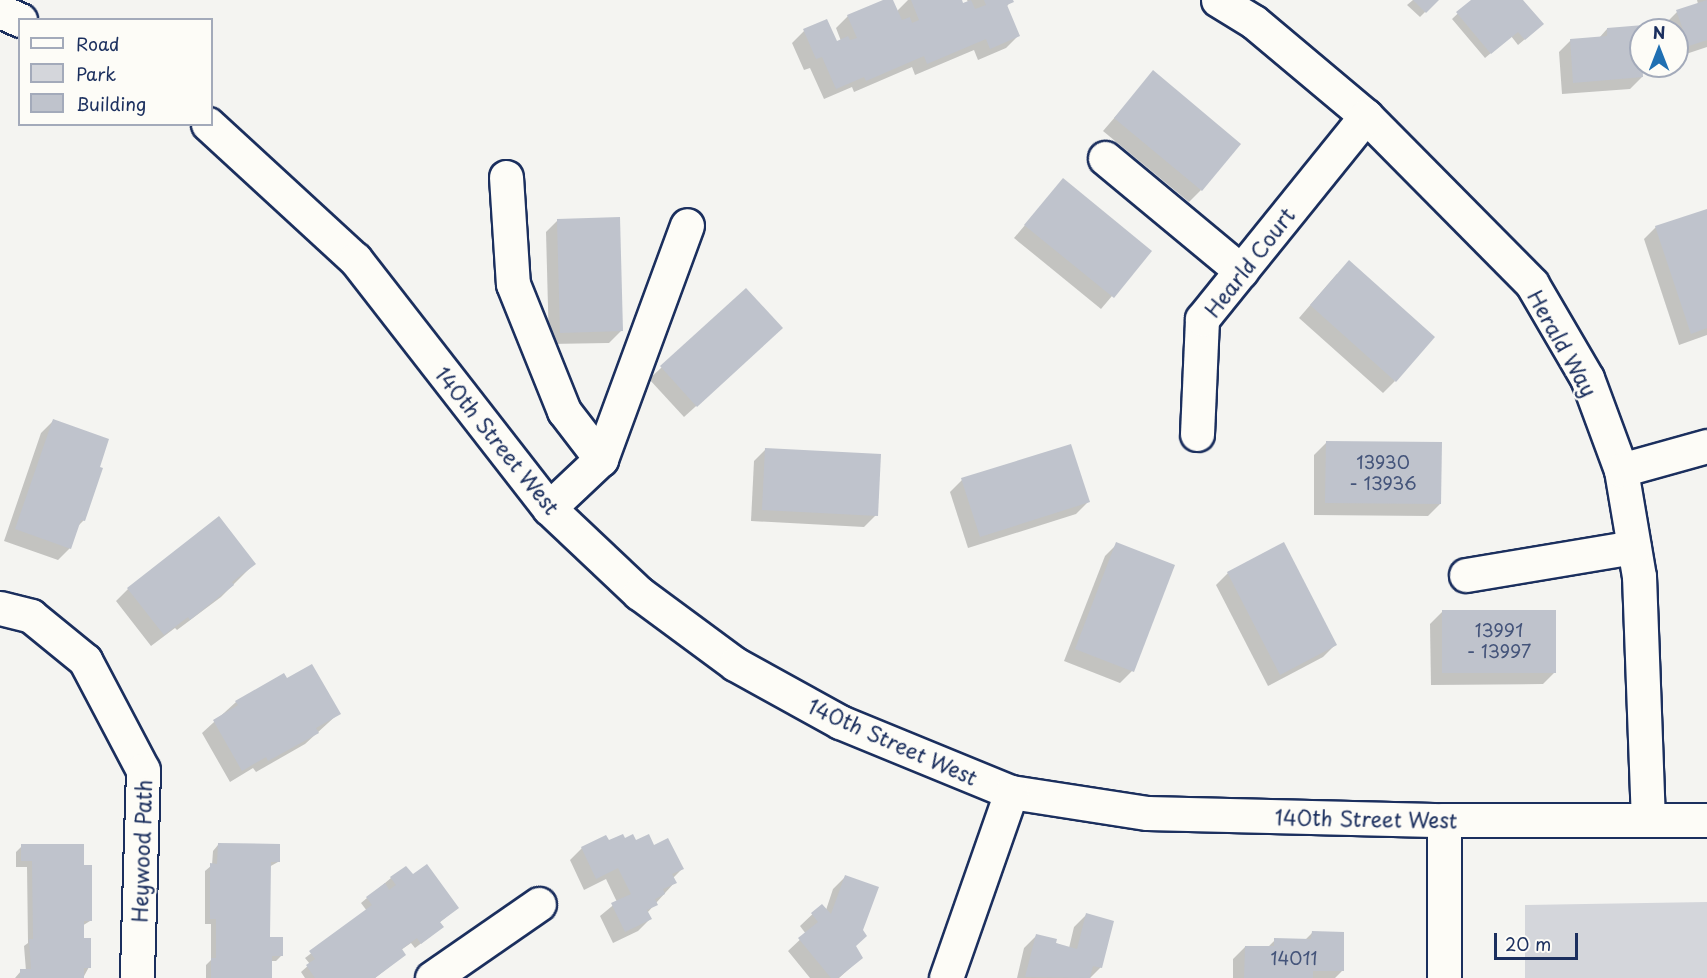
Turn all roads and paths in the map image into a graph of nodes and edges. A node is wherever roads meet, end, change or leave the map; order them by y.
1 (1218, 0) edge
2 (0, 11) edge
3 (18, 19) edge
4 (1366, 116) junction
5 (209, 126) edge
6 (1105, 158) dead end
7 (506, 177) dead end
8 (687, 225) dead end
9 (1241, 271) junction
10 (1197, 434) dead end
11 (1707, 446) edge
12 (601, 459) junction
13 (1620, 470) junction
14 (549, 508) junction
15 (1634, 547) junction
16 (1466, 575) dead end
17 (0, 608) edge
18 (1011, 792) junction
19 (1444, 820) junction
20 (1648, 820) junction
21 (1707, 820) edge
22 (539, 904) dead end
23 (137, 978) edge
24 (432, 978) edge
25 (946, 978) edge
26 (1444, 978) edge

1 - 4 street, Herald Way
2 - 3 street
4 - 9 street, Hearld Court
4 - 13 street, Herald Way
5 - 14 street, 140th Street West
6 - 9 street
7 - 12 street
8 - 12 street
9 - 10 street, Hearld Court
11 - 13 street
12 - 14 street
13 - 15 street, Herald Way
14 - 18 street, 140th Street West
15 - 16 street
15 - 20 street, Herald Way
17 - 23 street, Heywood Path
18 - 19 street, 140th Street West
18 - 25 street
19 - 20 street, 140th Street West
19 - 26 street
20 - 21 street, 140th Street West
22 - 24 street

